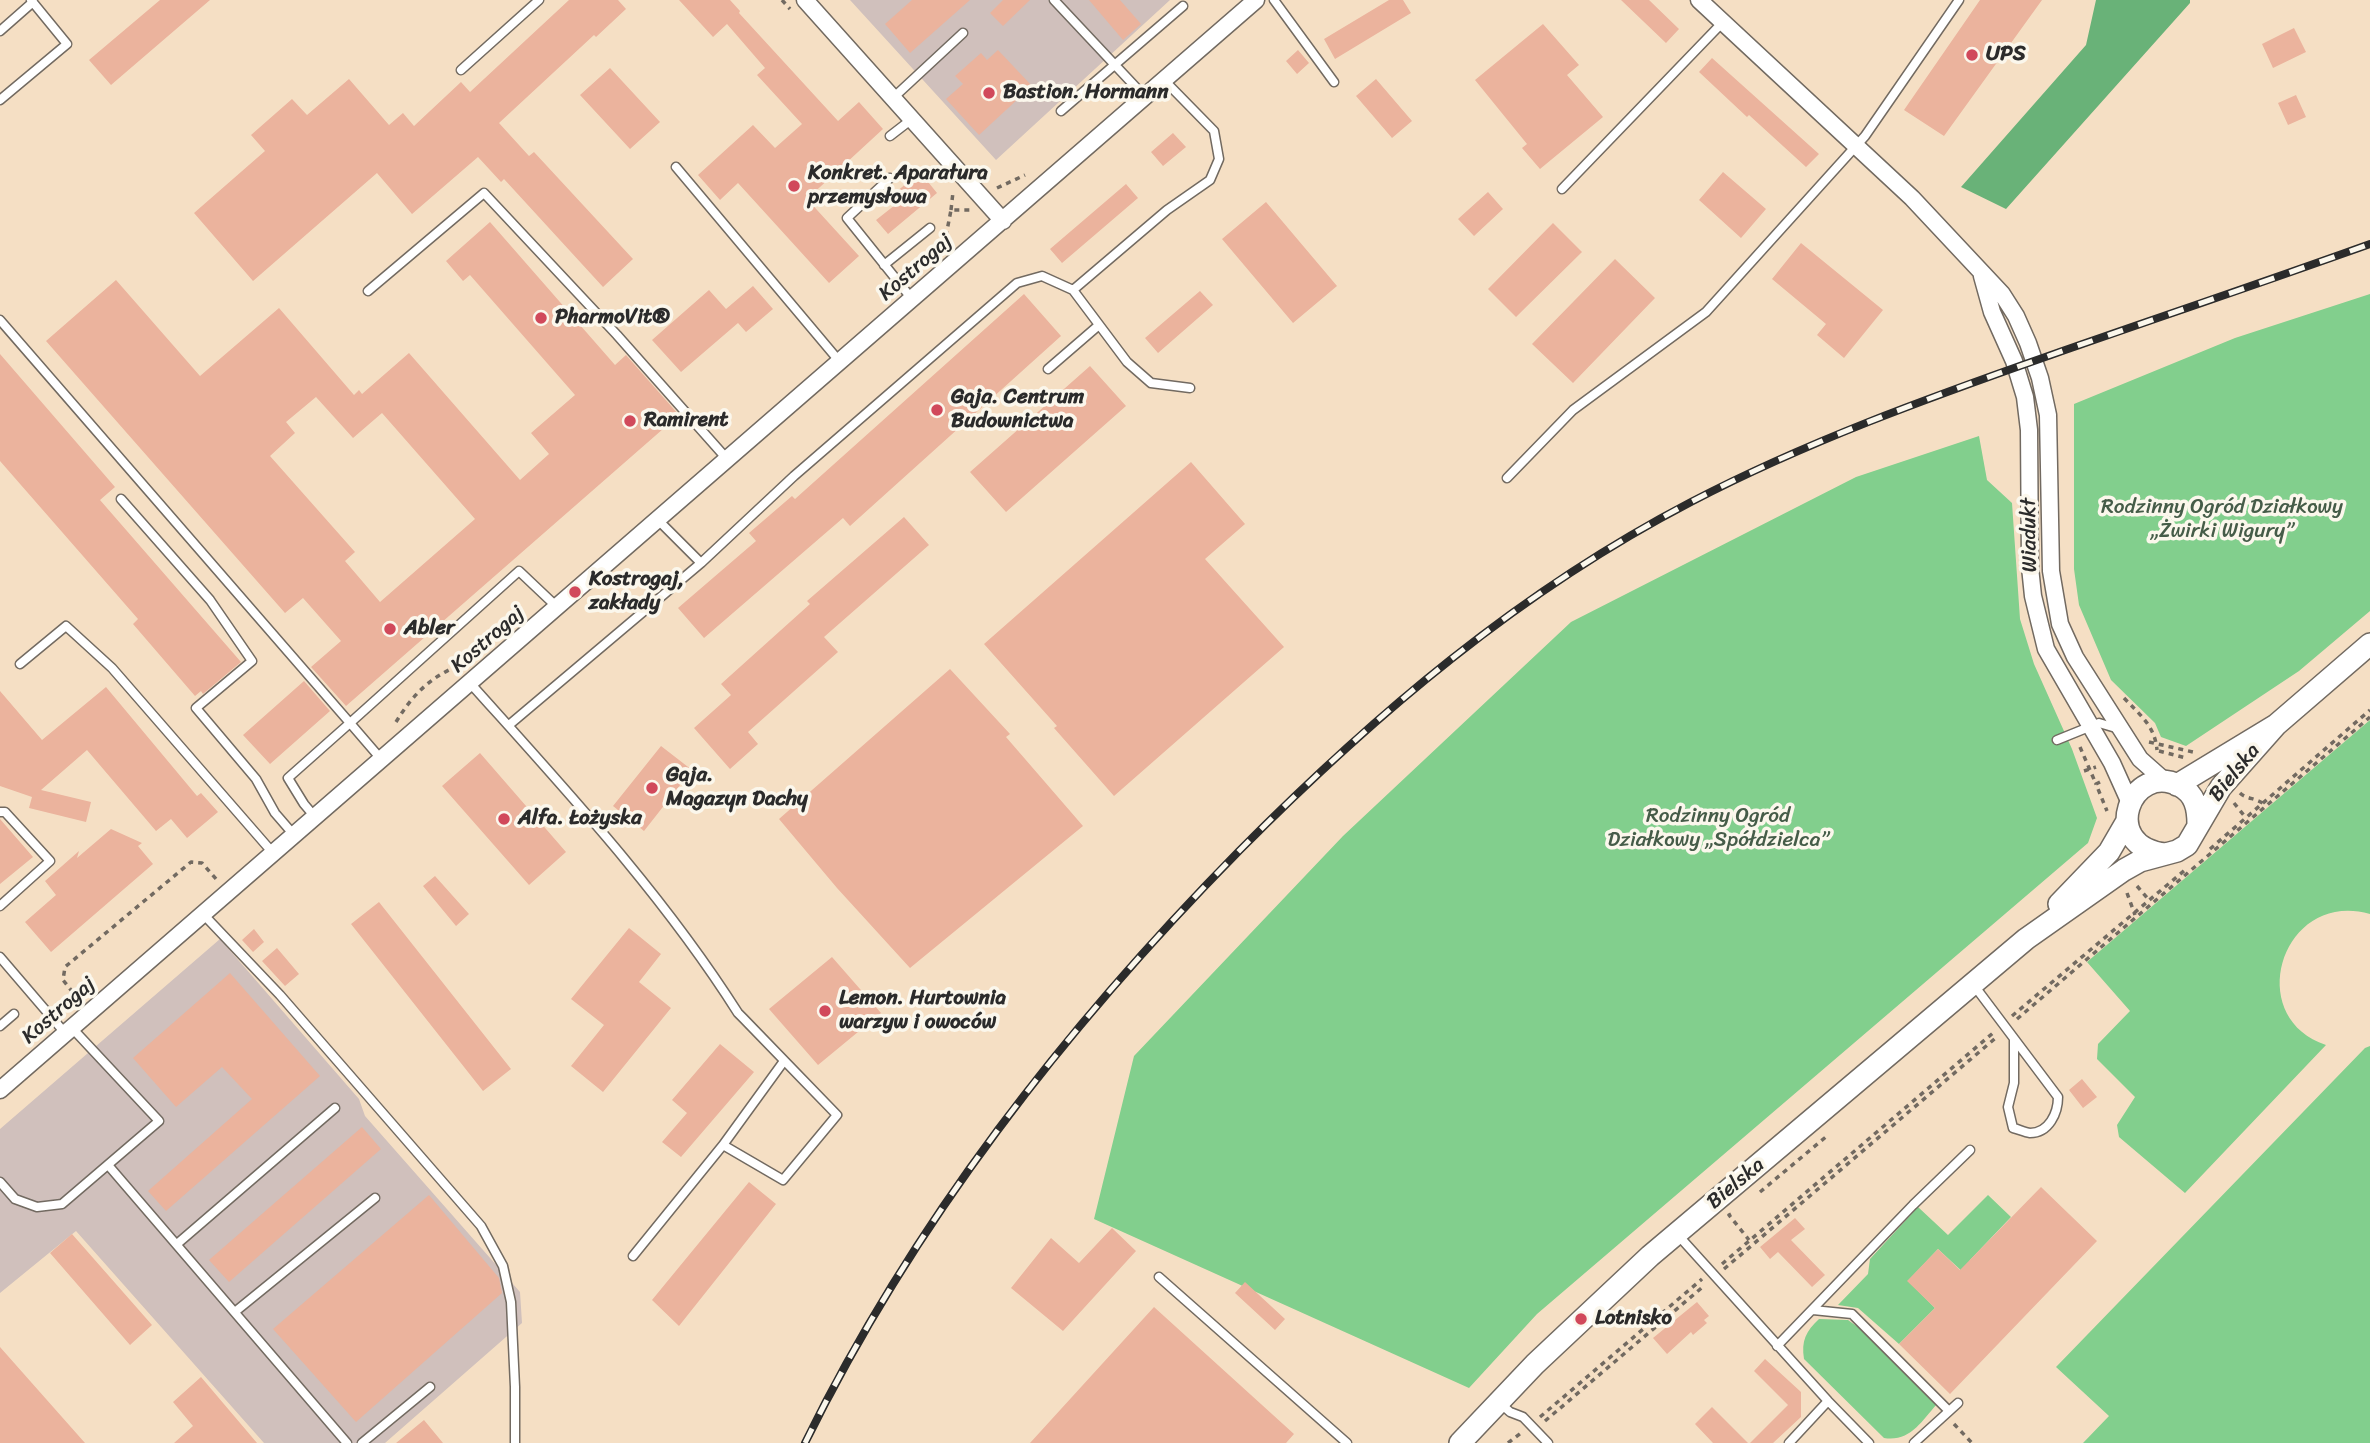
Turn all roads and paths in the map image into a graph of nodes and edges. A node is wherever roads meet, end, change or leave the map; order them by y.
1 (539, 0) edge
2 (805, 0) edge
3 (1054, 0) edge
4 (1256, 0) edge
5 (1274, 0) edge
6 (1699, 0) edge
7 (1959, 0) edge
8 (32, 1) edge
9 (1183, 6) dead end
10 (1723, 22) junction
11 (0, 31) edge
12 (963, 33) dead end
13 (1115, 65) junction
14 (461, 69) dead end
15 (1164, 80) junction
16 (1334, 82) dead end
17 (1145, 97) junction
18 (893, 98) junction
19 (0, 100) edge
20 (1061, 111) dead end
21 (912, 119) junction
22 (890, 136) dead end
23 (1856, 146) junction
24 (676, 167) dead end
25 (890, 178) dead end
26 (1562, 189) dead end
27 (1003, 221) junction
28 (930, 228) dead end
29 (884, 265) junction
30 (1981, 271) junction
31 (1073, 290) junction
32 (368, 291) dead end
33 (912, 299) junction
34 (0, 320) edge
35 (1099, 326) junction
36 (840, 362) junction
37 (1048, 369) dead end
38 (1190, 388) dead end
39 (727, 459) junction
40 (1507, 478) dead end
41 (121, 499) dead end
42 (658, 520) junction
43 (701, 563) junction
44 (557, 607) junction
45 (2370, 645) edge
46 (20, 664) dead end
47 (402, 677) junction
48 (470, 683) junction
49 (419, 696) dead end
50 (2370, 710) edge
51 (2370, 717) edge
52 (350, 723) junction
53 (509, 725) junction
54 (2276, 725) junction
55 (2091, 726) junction
56 (2121, 731) junction
57 (2057, 740) dead end
58 (382, 760) junction
59 (2172, 783) junction
60 (0, 812) edge
61 (2128, 812) junction
62 (315, 817) junction
63 (2198, 824) junction
64 (294, 835) junction
65 (273, 853) junction
66 (2165, 854) junction
67 (228, 892) junction
68 (0, 906) edge
69 (203, 914) junction
70 (2026, 939) junction
71 (0, 957) edge
72 (1973, 984) junction
73 (90, 1012) junction
74 (14, 1014) dead end
75 (0, 1026) edge
76 (2004, 1027) junction
77 (69, 1031) junction
78 (2014, 1040) junction
79 (785, 1061) junction
80 (0, 1090) edge
81 (335, 1108) dead end
82 (1827, 1136) dead end
83 (723, 1144) junction
84 (1970, 1150) dead end
85 (108, 1165) junction
86 (0, 1182) edge
87 (375, 1198) dead end
88 (1752, 1198) dead end
89 (1741, 1207) dead end
90 (1677, 1234) junction
91 (1749, 1240) junction
92 (177, 1244) junction
93 (1753, 1244) junction
94 (633, 1256) dead end
95 (1713, 1274) junction
96 (1159, 1277) dead end
97 (1813, 1310) junction
98 (236, 1311) junction
99 (1777, 1346) junction
100 (430, 1387) dead end
101 (1828, 1401) junction
102 (1499, 1402) junction
103 (1958, 1403) dead end
104 (1947, 1413) junction
105 (1532, 1428) junction
106 (347, 1443) edge
107 (362, 1443) edge
108 (515, 1443) edge
109 (1347, 1443) edge
110 (1460, 1443) edge
111 (1508, 1443) edge
112 (1548, 1443) edge
113 (1789, 1443) edge
114 (1870, 1443) edge
115 (1914, 1443) edge
116 (1972, 1443) edge

1 - 14 lane
2 - 18 street
3 - 13 lane
4 - 15 street, Kostrogaj
5 - 16 lane
6 - 10 street, Wiadukt
7 - 23 lane
8 - 11 lane
8 - 19 lane
9 - 13 lane
10 - 23 street, Wiadukt
10 - 26 lane
12 - 18 lane
13 - 17 lane
13 - 20 lane
15 - 17 street, Kostrogaj
15 - 31 lane
17 - 27 street, Kostrogaj
18 - 21 street
21 - 22 lane
21 - 27 street
23 - 30 street, Wiadukt
23 - 40 lane
24 - 36 lane
25 - 29 lane
27 - 33 street, Kostrogaj
28 - 29 lane
29 - 33 lane
30 - 55 street, Wiadukt
30 - 56 street, Wiadukt
31 - 35 lane
31 - 43 lane
32 - 39 lane
33 - 36 street, Kostrogaj
34 - 52 lane
35 - 37 lane
35 - 38 lane
36 - 39 street, Kostrogaj
39 - 42 street, Kostrogaj
41 - 64 lane
42 - 43 lane
42 - 44 street, Kostrogaj
43 - 53 lane
44 - 47 lane
44 - 48 street, Kostrogaj
45 - 54 main road, Bielska
46 - 65 lane
47 - 49 path
47 - 52 lane
48 - 53 lane
48 - 58 street, Kostrogaj
50 - 76 path
51 - 76 path
52 - 58 lane
52 - 62 lane
53 - 79 lane
54 - 59 main road, Bielska
54 - 63 main road, Bielska
55 - 56 lane
55 - 57 lane
55 - 61 street, Wiadukt
56 - 59 street, Wiadukt
58 - 62 street, Kostrogaj
59 - 61 main road, Bielska
59 - 63 main road, Bielska
60 - 68 lane
61 - 66 main road
61 - 70 main road, Bielska
62 - 64 street, Kostrogaj
63 - 66 main road, Bielska
64 - 65 street, Kostrogaj
65 - 67 street, Kostrogaj
66 - 70 main road, Bielska
67 - 69 street, Kostrogaj
67 - 73 path
69 - 73 street, Kostrogaj
69 - 108 lane
70 - 72 main road, Bielska
71 - 77 lane
72 - 76 lane
72 - 90 main road, Bielska
73 - 77 street, Kostrogaj
74 - 75 lane
76 - 78 lane
76 - 91 path
76 - 93 path
77 - 80 street, Kostrogaj
77 - 85 lane
78 - 78 lane
79 - 83 lane
79 - 83 lane
81 - 92 lane
82 - 88 path
83 - 94 lane
84 - 97 lane
85 - 86 lane
85 - 92 lane
87 - 98 lane
89 - 91 path
90 - 95 lane
90 - 102 main road, Bielska
91 - 93 path
91 - 95 path
92 - 98 lane
93 - 95 path
95 - 99 lane
95 - 105 path
96 - 109 lane
97 - 99 lane
97 - 104 lane
98 - 106 lane
99 - 101 lane
100 - 107 lane
101 - 113 lane
101 - 114 lane
102 - 105 lane
102 - 110 main road, Bielska
103 - 104 lane
104 - 115 lane
104 - 116 path
105 - 111 path
105 - 112 lane

